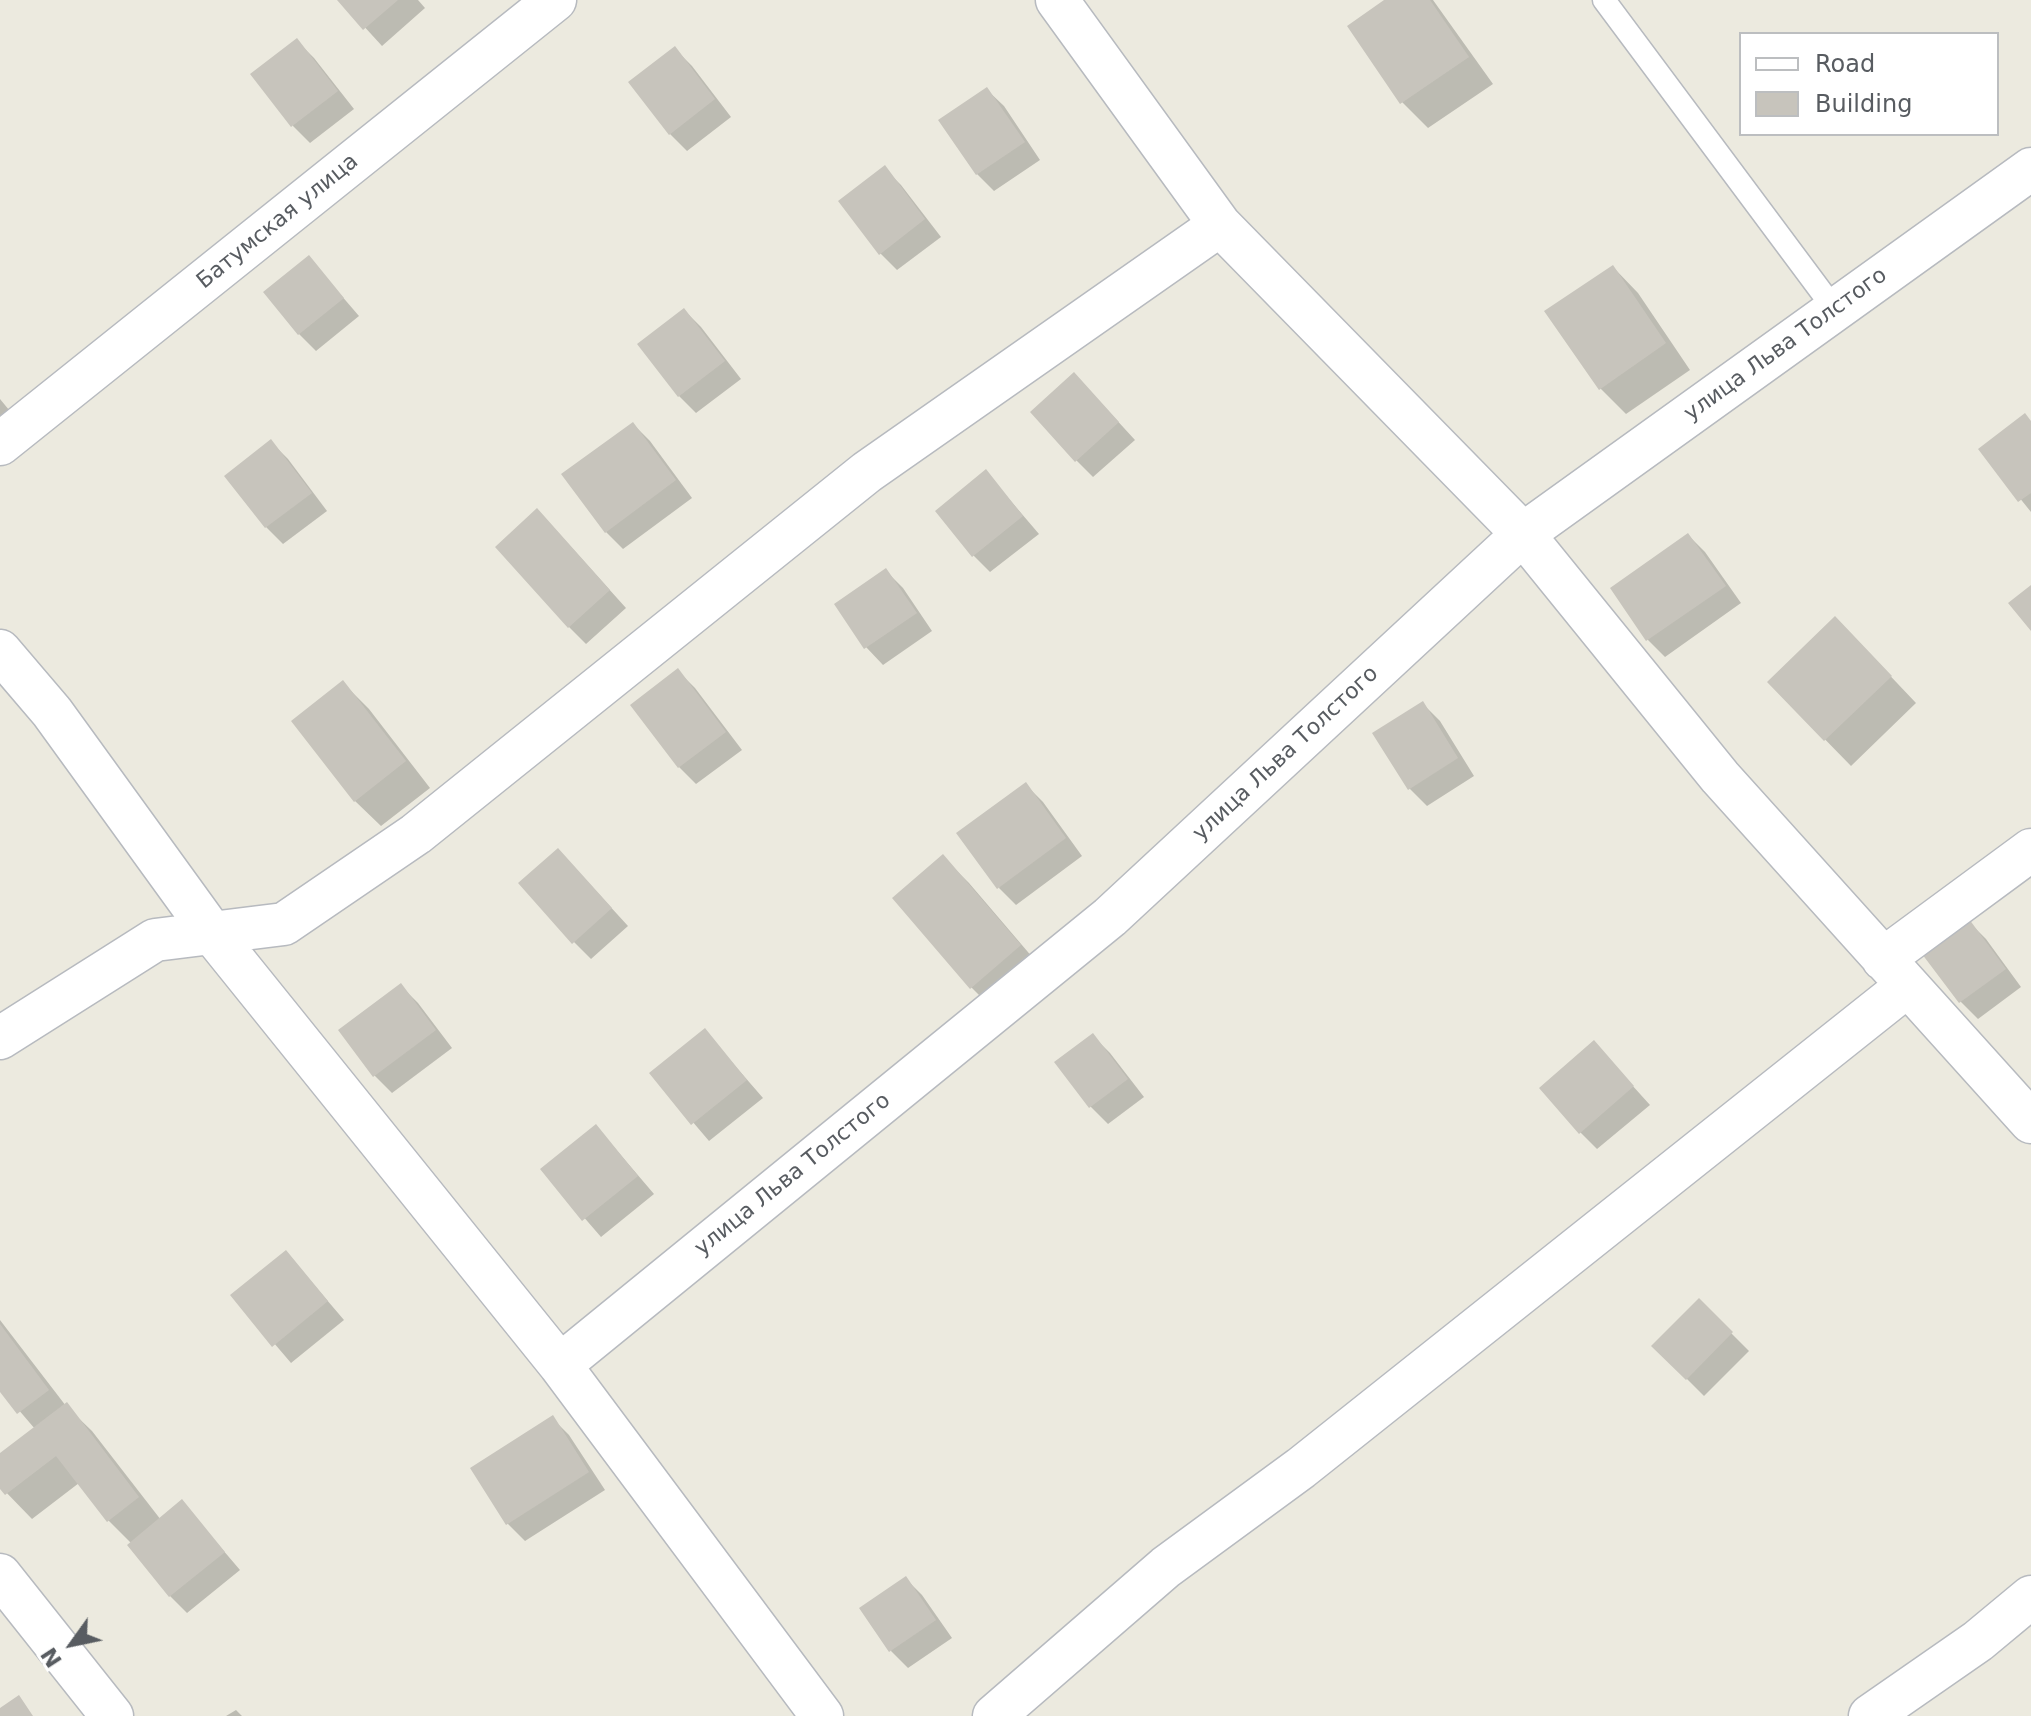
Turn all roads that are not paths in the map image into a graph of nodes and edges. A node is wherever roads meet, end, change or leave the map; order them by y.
1 (555, 0) edge
2 (1057, 0) edge
3 (1604, 0) edge
4 (2031, 169) edge
5 (1220, 225) junction
6 (1835, 310) junction
7 (0, 444) edge
8 (1523, 534) junction
9 (0, 651) edge
10 (2031, 850) edge
11 (212, 933) junction
12 (1895, 973) junction
13 (0, 1038) edge
14 (2031, 1122) edge
15 (560, 1365) junction
16 (0, 1575) edge
17 (2031, 1597) edge
18 (112, 1716) edge
19 (822, 1716) edge
20 (994, 1716) edge
21 (1870, 1716) edge

1 - 7 street, Батумская улица
2 - 5 street
3 - 6 lane
4 - 6 street, улица Льва Толстого
5 - 8 street
5 - 11 street
6 - 8 street, улица Льва Толстого
8 - 12 street
8 - 15 street, улица Льва Толстого
9 - 11 street
10 - 12 street
11 - 13 street
11 - 15 street
12 - 14 street
12 - 20 street
15 - 19 street
16 - 18 street
17 - 21 street

